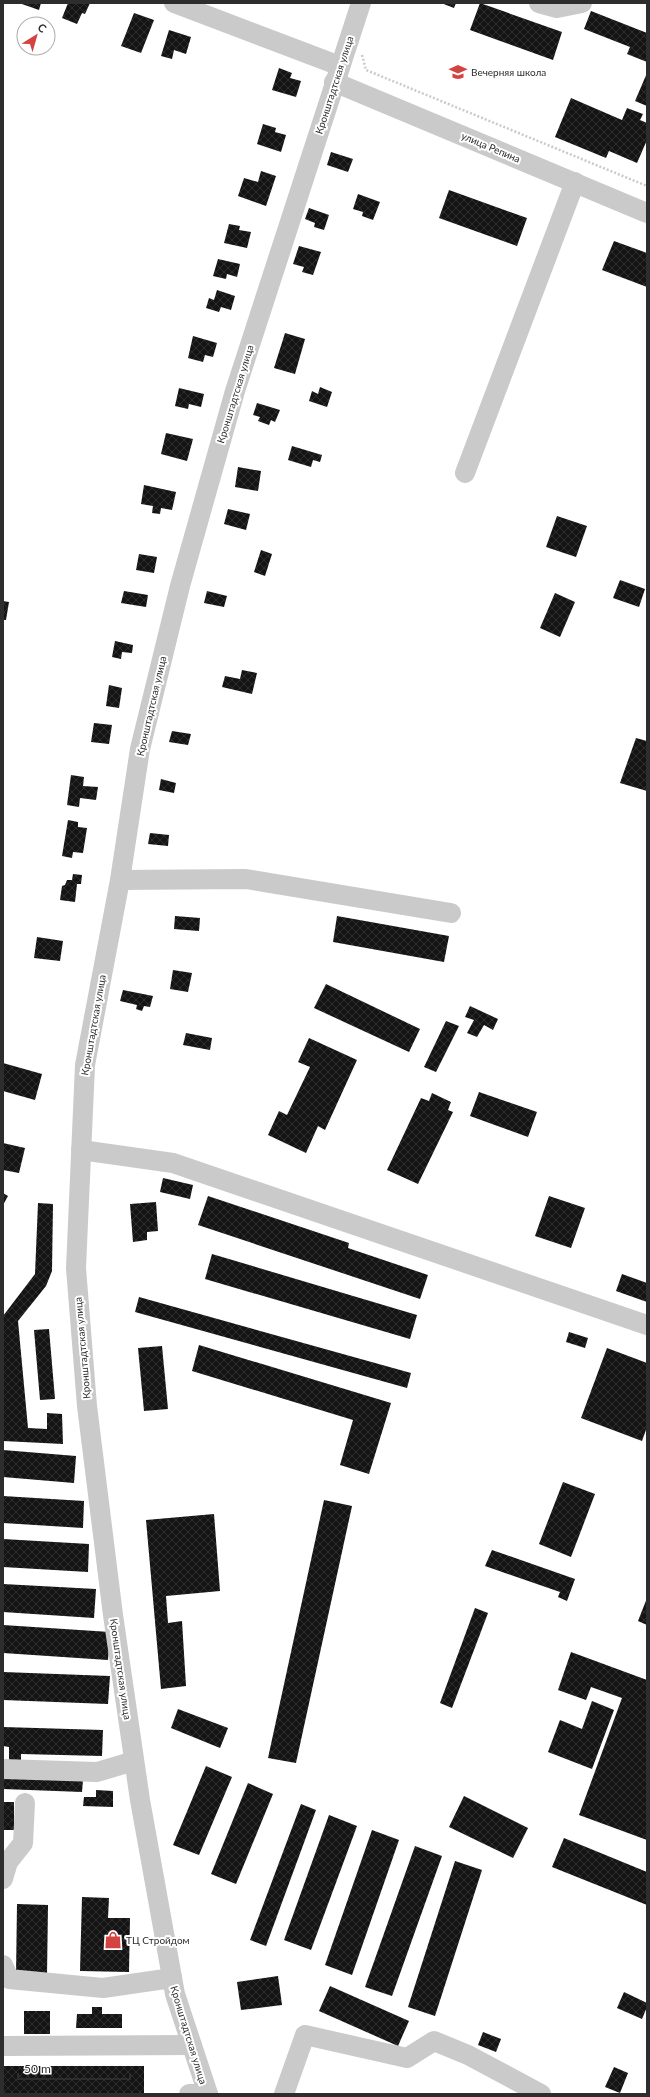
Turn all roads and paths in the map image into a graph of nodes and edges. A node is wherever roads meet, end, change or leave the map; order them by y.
1 (361, 3) edge
2 (539, 3) edge
3 (582, 3) edge
4 (183, 4) edge
5 (361, 51) dead end
6 (337, 74) junction
7 (575, 182) junction
8 (647, 186) edge
9 (647, 213) edge
10 (465, 473) dead end
11 (120, 880) junction
12 (451, 913) dead end
13 (81, 1150) junction
14 (647, 1325) edge
15 (134, 1761) junction
16 (3, 1769) edge
17 (25, 1803) dead end
18 (3, 1879) edge
19 (3, 1965) edge
20 (172, 1978) junction
21 (192, 2045) junction
22 (3, 2046) edge
23 (189, 2094) edge
24 (208, 2094) edge
25 (284, 2094) edge
26 (541, 2094) edge

1 - 6 street, Кронштадтская улица
2 - 3 street
4 - 6 street, улица Репина
5 - 8 path
6 - 7 street, улица Репина
6 - 11 street, Кронштадтская улица
7 - 9 street, улица Репина
7 - 10 street
11 - 12 street
11 - 13 street, Кронштадтская улица
13 - 14 street
13 - 15 street, Кронштадтская улица
15 - 16 street
15 - 20 street, Кронштадтская улица
17 - 18 street
19 - 20 street
20 - 21 street, Кронштадтская улица
21 - 22 street
21 - 24 street, Кронштадтская улица
23 - 24 street
25 - 26 street

